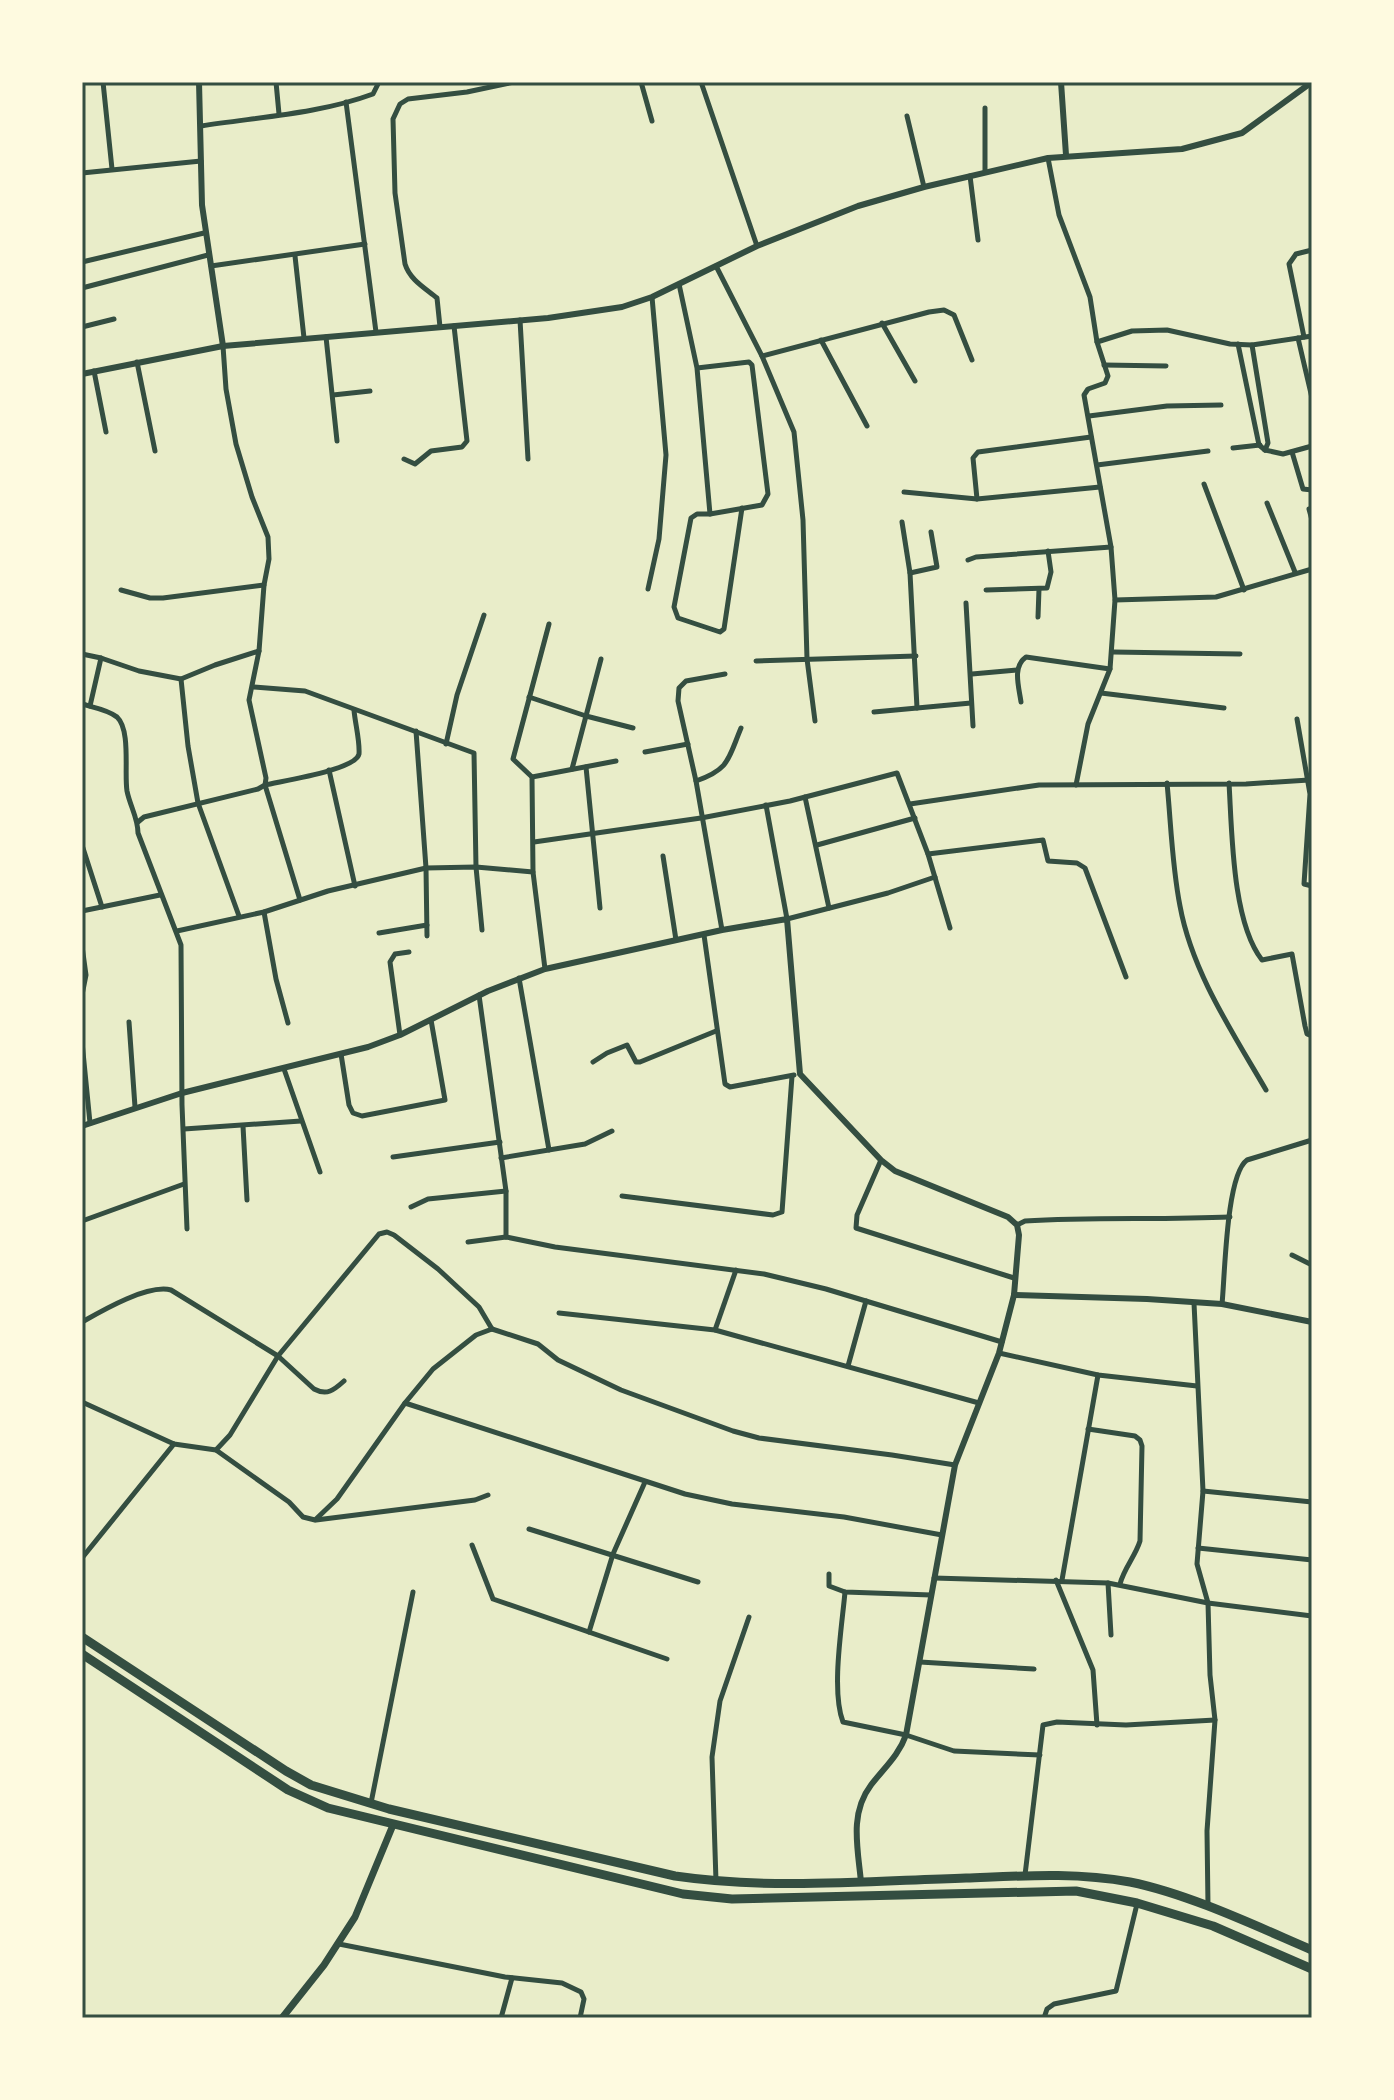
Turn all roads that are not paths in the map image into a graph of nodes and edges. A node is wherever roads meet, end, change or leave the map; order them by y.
1 (103, 82) edge
2 (199, 82) edge
3 (276, 82) edge
4 (379, 82) edge
5 (641, 82) edge
6 (701, 82) edge
7 (1061, 82) edge
8 (1312, 82) edge
9 (510, 83) edge
10 (346, 102) junction
11 (985, 108) dead end
12 (279, 114) junction
13 (907, 116) dead end
14 (652, 121) dead end
15 (201, 126) junction
16 (1066, 155) junction
17 (1048, 158) junction
18 (201, 161) junction
19 (112, 169) junction
20 (985, 171) junction
21 (82, 173) edge
22 (970, 175) junction
23 (924, 187) junction
24 (204, 233) junction
25 (978, 240) dead end
26 (365, 244) junction
27 (757, 246) junction
28 (1312, 250) edge
29 (208, 255) junction
30 (295, 256) junction
31 (82, 262) edge
32 (211, 266) junction
33 (716, 266) junction
34 (679, 284) junction
35 (82, 288) edge
36 (652, 297) junction
37 (114, 319) dead end
38 (520, 320) junction
39 (882, 323) junction
40 (454, 326) junction
41 (82, 327) edge
42 (440, 327) junction
43 (376, 332) junction
44 (1312, 336) edge
45 (326, 337) junction
46 (1301, 337) junction
47 (304, 338) junction
48 (821, 340) junction
49 (1097, 342) junction
50 (1238, 344) junction
51 (1252, 345) junction
52 (223, 346) junction
53 (762, 356) junction
54 (972, 360) dead end
55 (136, 361) junction
56 (1104, 365) junction
57 (1166, 366) dead end
58 (697, 368) junction
59 (94, 371) junction
60 (82, 374) edge
61 (915, 381) dead end
62 (370, 391) dead end
63 (333, 395) junction
64 (1312, 398) edge
65 (1221, 405) dead end
66 (1089, 416) junction
67 (867, 426) dead end
68 (106, 432) dead end
69 (1091, 437) junction
70 (337, 441) dead end
71 (1268, 443) junction
72 (1259, 445) junction
73 (1312, 446) edge
74 (1233, 448) dead end
75 (1265, 450) junction
76 (155, 451) dead end
77 (1208, 451) dead end
78 (1292, 452) junction
79 (404, 459) dead end
80 (528, 459) dead end
81 (1097, 465) junction
82 (1204, 484) dead end
83 (1100, 487) junction
84 (1312, 490) edge
85 (904, 492) dead end
86 (977, 499) junction
87 (1267, 503) dead end
88 (742, 508) junction
89 (1309, 509) dead end
90 (710, 514) junction
91 (1312, 520) edge
92 (902, 522) dead end
93 (931, 532) dead end
94 (1111, 547) junction
95 (1048, 551) junction
96 (968, 560) dead end
97 (1312, 569) edge
98 (1295, 572) junction
99 (910, 573) junction
100 (264, 585) junction
101 (648, 589) dead end
102 (1039, 589) junction
103 (121, 590) dead end
104 (986, 590) dead end
105 (1244, 590) junction
106 (1115, 600) junction
107 (966, 603) dead end
108 (484, 615) dead end
109 (1038, 617) dead end
110 (549, 624) dead end
111 (259, 651) junction
112 (1113, 652) junction
113 (82, 654) edge
114 (1240, 654) dead end
115 (916, 656) junction
116 (101, 658) junction
117 (601, 659) dead end
118 (807, 659) junction
119 (756, 661) dead end
120 (1110, 669) junction
121 (1017, 670) junction
122 (725, 674) dead end
123 (972, 674) junction
124 (181, 679) junction
125 (254, 687) junction
126 (1101, 693) junction
127 (529, 697) junction
128 (1021, 702) dead end
129 (971, 703) junction
130 (82, 704) edge
131 (90, 706) junction
132 (917, 708) junction
133 (1224, 708) dead end
134 (354, 710) junction
135 (874, 712) dead end
136 (586, 716) junction
137 (1297, 719) dead end
138 (815, 721) dead end
139 (973, 726) dead end
140 (633, 728) dead end
141 (741, 728) dead end
142 (416, 731) junction
143 (446, 744) junction
144 (688, 744) junction
145 (645, 752) dead end
146 (1309, 756) edge
147 (616, 761) dead end
148 (586, 767) junction
149 (572, 769) junction
150 (329, 770) junction
151 (532, 777) junction
152 (1309, 780) junction
153 (696, 781) junction
154 (1167, 783) junction
155 (1229, 783) junction
156 (265, 785) junction
157 (1076, 785) junction
158 (805, 797) junction
159 (198, 803) junction
160 (910, 804) junction
161 (766, 805) junction
162 (701, 818) junction
163 (915, 818) junction
164 (138, 822) junction
165 (595, 834) junction
166 (534, 842) junction
167 (82, 845) edge
168 (817, 845) junction
169 (928, 854) junction
170 (663, 856) dead end
171 (476, 867) junction
172 (426, 868) junction
173 (533, 872) junction
174 (935, 877) junction
175 (355, 886) junction
176 (1312, 886) edge
177 (160, 895) junction
178 (300, 900) junction
179 (102, 907) junction
180 (600, 908) dead end
181 (829, 908) junction
182 (82, 911) edge
183 (264, 912) junction
184 (239, 916) junction
185 (787, 919) junction
186 (427, 925) junction
187 (950, 928) dead end
188 (482, 930) dead end
189 (722, 930) junction
190 (177, 931) junction
191 (379, 933) dead end
192 (704, 935) junction
193 (427, 936) dead end
194 (676, 940) junction
195 (82, 946) edge
196 (409, 952) dead end
197 (545, 969) junction
198 (1126, 977) dead end
199 (519, 978) junction
200 (82, 995) edge
201 (479, 995) junction
202 (431, 1019) junction
203 (129, 1022) dead end
204 (288, 1023) dead end
205 (716, 1031) junction
206 (400, 1035) junction
207 (1312, 1036) edge
208 (82, 1042) edge
209 (341, 1054) junction
210 (593, 1062) dead end
211 (284, 1069) junction
212 (800, 1074) junction
213 (792, 1076) junction
214 (1266, 1090) dead end
215 (182, 1093) junction
216 (135, 1107) junction
217 (301, 1121) junction
218 (90, 1123) junction
219 (82, 1126) edge
220 (243, 1126) junction
221 (184, 1129) junction
222 (612, 1131) dead end
223 (1312, 1140) edge
224 (500, 1142) junction
225 (549, 1150) junction
226 (393, 1157) dead end
227 (501, 1158) junction
228 (881, 1160) junction
229 (320, 1172) dead end
230 (184, 1184) junction
231 (506, 1191) junction
232 (622, 1196) dead end
233 (247, 1200) dead end
234 (411, 1207) dead end
235 (1230, 1217) junction
236 (82, 1221) edge
237 (1017, 1225) junction
238 (187, 1229) dead end
239 (506, 1237) junction
240 (468, 1242) dead end
241 (1292, 1255) dead end
242 (1312, 1265) edge
243 (736, 1270) junction
244 (1014, 1278) junction
245 (1014, 1295) junction
246 (866, 1301) junction
247 (1194, 1303) junction
248 (1222, 1304) junction
249 (559, 1313) dead end
250 (82, 1322) edge
251 (1312, 1322) edge
252 (492, 1329) junction
253 (715, 1330) junction
254 (1002, 1342) junction
255 (999, 1353) junction
256 (278, 1356) junction
257 (848, 1366) junction
258 (1098, 1375) junction
259 (344, 1381) dead end
260 (1197, 1386) junction
261 (82, 1402) edge
262 (405, 1403) junction
263 (979, 1403) junction
264 (1088, 1429) junction
265 (174, 1444) junction
266 (216, 1450) junction
267 (955, 1465) junction
268 (645, 1482) junction
269 (1203, 1491) junction
270 (488, 1495) dead end
271 (1312, 1502) edge
272 (315, 1520) junction
273 (529, 1529) dead end
274 (942, 1535) junction
275 (472, 1545) dead end
276 (1198, 1548) junction
277 (613, 1554) junction
278 (82, 1558) edge
279 (1312, 1560) edge
280 (829, 1574) dead end
281 (934, 1578) junction
282 (1059, 1580) junction
283 (698, 1582) dead end
284 (1108, 1583) junction
285 (1120, 1584) junction
286 (413, 1592) dead end
287 (845, 1592) junction
288 (931, 1595) junction
289 (1208, 1603) junction
290 (1312, 1616) edge
291 (749, 1617) dead end
292 (589, 1632) junction
293 (1111, 1635) dead end
294 (82, 1637) edge
295 (82, 1654) edge
296 (667, 1659) dead end
297 (920, 1662) junction
298 (1034, 1669) dead end
299 (182, 1703) junction
300 (174, 1714) junction
301 (1215, 1720) junction
302 (1097, 1725) junction
303 (906, 1735) junction
304 (1040, 1755) junction
305 (371, 1804) junction
306 (393, 1825) junction
307 (461, 1826) junction
308 (489, 1833) junction
309 (458, 1839) junction
310 (542, 1845) junction
311 (484, 1846) junction
312 (539, 1859) junction
313 (631, 1866) junction
314 (1025, 1875) junction
315 (627, 1881) junction
316 (716, 1882) junction
317 (861, 1882) junction
318 (1137, 1903) junction
319 (1208, 1907) junction
320 (339, 1944) junction
321 (1312, 1950) edge
322 (1312, 1969) edge
323 (512, 1978) junction
324 (282, 2018) edge
325 (501, 2018) edge
326 (580, 2018) edge
327 (1044, 2018) edge

1 - 19 street
2 - 15 street
3 - 12 street
4 - 10 street
5 - 14 street
6 - 27 street
7 - 16 street
8 - 16 street
9 - 42 street
10 - 12 street
10 - 26 street
11 - 20 street
12 - 15 street
13 - 23 street
15 - 18 street
16 - 17 street
17 - 20 street
17 - 49 street
18 - 19 street
18 - 24 street
19 - 21 street
20 - 22 street
22 - 23 street
22 - 25 street
23 - 27 street
24 - 29 street
24 - 31 street
26 - 30 street
26 - 43 street
27 - 33 street
28 - 46 street
29 - 32 street
29 - 35 street
30 - 32 street
30 - 47 street
32 - 52 street
33 - 34 street
33 - 53 street
34 - 36 street
34 - 58 street
36 - 38 street
36 - 101 street
37 - 41 street
38 - 40 street
38 - 80 street
39 - 48 street
39 - 54 street
39 - 61 street
40 - 42 street
40 - 79 street
42 - 43 street
43 - 45 street
44 - 46 street
45 - 47 street
45 - 63 street
46 - 51 street
46 - 64 street
47 - 52 street
48 - 53 street
48 - 67 street
49 - 50 street
49 - 56 street
50 - 51 street
50 - 72 street
51 - 71 street
52 - 55 street
52 - 100 street
53 - 118 street
55 - 59 street
55 - 76 street
56 - 57 street
56 - 66 street
58 - 88 street
58 - 90 street
59 - 60 street
59 - 68 street
62 - 63 street
63 - 70 street
65 - 66 street
66 - 69 street
69 - 81 street
69 - 86 street
71 - 72 street
71 - 75 street
72 - 74 street
72 - 75 street
73 - 78 street
75 - 78 street
77 - 81 street
78 - 84 street
81 - 83 street
82 - 105 street
83 - 86 street
83 - 94 street
85 - 86 street
87 - 98 street
88 - 90 street
88 - 90 street
89 - 91 street
92 - 99 street
93 - 99 street
94 - 95 street
94 - 106 street
95 - 96 street
95 - 102 street
97 - 98 street
98 - 105 street
99 - 115 street
100 - 103 street
100 - 111 street
102 - 104 street
102 - 109 street
105 - 106 street
106 - 112 street
107 - 123 street
108 - 143 street
110 - 127 street
111 - 124 street
111 - 125 street
112 - 114 street
112 - 120 street
113 - 116 street
115 - 118 street
115 - 132 street
116 - 124 street
116 - 131 street
117 - 136 street
118 - 119 street
118 - 138 street
120 - 121 street
120 - 126 street
121 - 123 street
121 - 128 street
122 - 144 street
123 - 129 street
124 - 159 street
125 - 134 street
125 - 156 street
126 - 133 street
126 - 157 street
127 - 136 street
127 - 151 street
129 - 132 street
129 - 139 street
130 - 131 street
131 - 164 street
132 - 135 street
134 - 142 street
134 - 150 street
136 - 140 street
136 - 149 street
137 - 146 street
141 - 153 street
142 - 143 street
142 - 172 street
143 - 171 street
144 - 145 street
144 - 153 street
146 - 152 street
147 - 148 street
148 - 149 street
148 - 165 street
149 - 151 street
150 - 156 street
150 - 175 street
151 - 166 street
152 - 155 street
152 - 176 street
153 - 162 street
154 - 155 street
154 - 157 street
154 - 214 street
155 - 207 street
156 - 159 street
156 - 178 street
157 - 160 street
158 - 160 street
158 - 161 street
158 - 168 street
159 - 164 street
159 - 184 street
160 - 163 street
161 - 162 street
161 - 185 street
162 - 165 street
162 - 189 street
163 - 168 street
163 - 169 street
164 - 177 street
165 - 166 street
165 - 180 street
166 - 173 street
167 - 179 street
168 - 181 street
169 - 174 street
169 - 198 street
170 - 194 street
171 - 172 street
171 - 173 street
171 - 188 street
172 - 175 street
172 - 186 street
173 - 197 street
174 - 181 street
174 - 187 street
175 - 178 street
177 - 179 street
177 - 190 street
178 - 183 street
179 - 182 street
181 - 185 street
183 - 184 street
183 - 204 street
184 - 190 street
185 - 189 street
185 - 212 street
186 - 191 street
186 - 193 street
189 - 192 street
190 - 215 street
192 - 194 street
192 - 205 street
194 - 197 street
195 - 200 street
196 - 206 street
197 - 199 street
199 - 201 street
199 - 225 street
201 - 202 street
201 - 224 street
202 - 206 street
202 - 209 street
203 - 216 street
205 - 210 street
205 - 213 street
206 - 209 street
208 - 218 street
209 - 211 street
211 - 215 street
211 - 217 street
212 - 213 street
212 - 228 street
213 - 232 street
215 - 216 street
215 - 221 street
216 - 218 street
217 - 220 street
217 - 229 street
218 - 219 street
220 - 221 street
220 - 233 street
221 - 230 street
222 - 225 street
223 - 235 street
224 - 226 street
224 - 227 street
225 - 227 street
227 - 231 street
228 - 237 street
228 - 244 street
230 - 236 street
230 - 238 street
231 - 234 street
231 - 239 street
235 - 237 street
235 - 248 street
237 - 244 street
239 - 240 street
239 - 243 street
241 - 242 street
243 - 246 street
243 - 253 street
244 - 245 street
245 - 247 street
245 - 254 street
246 - 254 street
246 - 257 street
247 - 248 street
247 - 260 street
248 - 251 street
249 - 253 street
250 - 256 street
252 - 256 street
252 - 262 street
252 - 267 street
253 - 257 street
254 - 255 street
255 - 258 street
255 - 263 street
256 - 259 street
256 - 266 street
257 - 263 street
258 - 260 street
258 - 264 street
260 - 269 street
261 - 265 street
262 - 268 street
262 - 272 street
263 - 267 street
264 - 282 street
264 - 285 street
265 - 266 street
265 - 278 street
266 - 272 street
267 - 274 street
268 - 274 street
268 - 277 street
269 - 271 street
269 - 276 street
270 - 272 street
273 - 277 street
274 - 281 street
275 - 292 street
276 - 279 street
276 - 289 street
277 - 283 street
277 - 292 street
280 - 287 street
281 - 282 street
281 - 288 street
282 - 284 street
282 - 302 street
284 - 285 street
284 - 293 street
285 - 289 street
286 - 305 street
287 - 288 street
287 - 303 street
288 - 297 street
289 - 290 street
289 - 301 street
291 - 316 street
292 - 296 street
294 - 299 highway
295 - 300 highway
297 - 298 street
297 - 303 street
299 - 300 highway
299 - 305 highway
300 - 306 highway
301 - 302 street
301 - 319 street
302 - 304 street
303 - 304 street
303 - 317 street
304 - 314 street
305 - 307 highway
306 - 309 highway
306 - 320 main road
307 - 308 highway
307 - 309 highway
308 - 310 highway
308 - 311 highway
309 - 311 highway
310 - 312 highway
310 - 313 highway
311 - 312 highway
312 - 315 highway
313 - 315 highway
313 - 316 highway
314 - 317 highway
314 - 319 highway
315 - 318 highway
316 - 317 highway
318 - 322 highway
318 - 327 street
319 - 321 highway
320 - 323 street
320 - 324 main road
323 - 325 street
323 - 326 street

